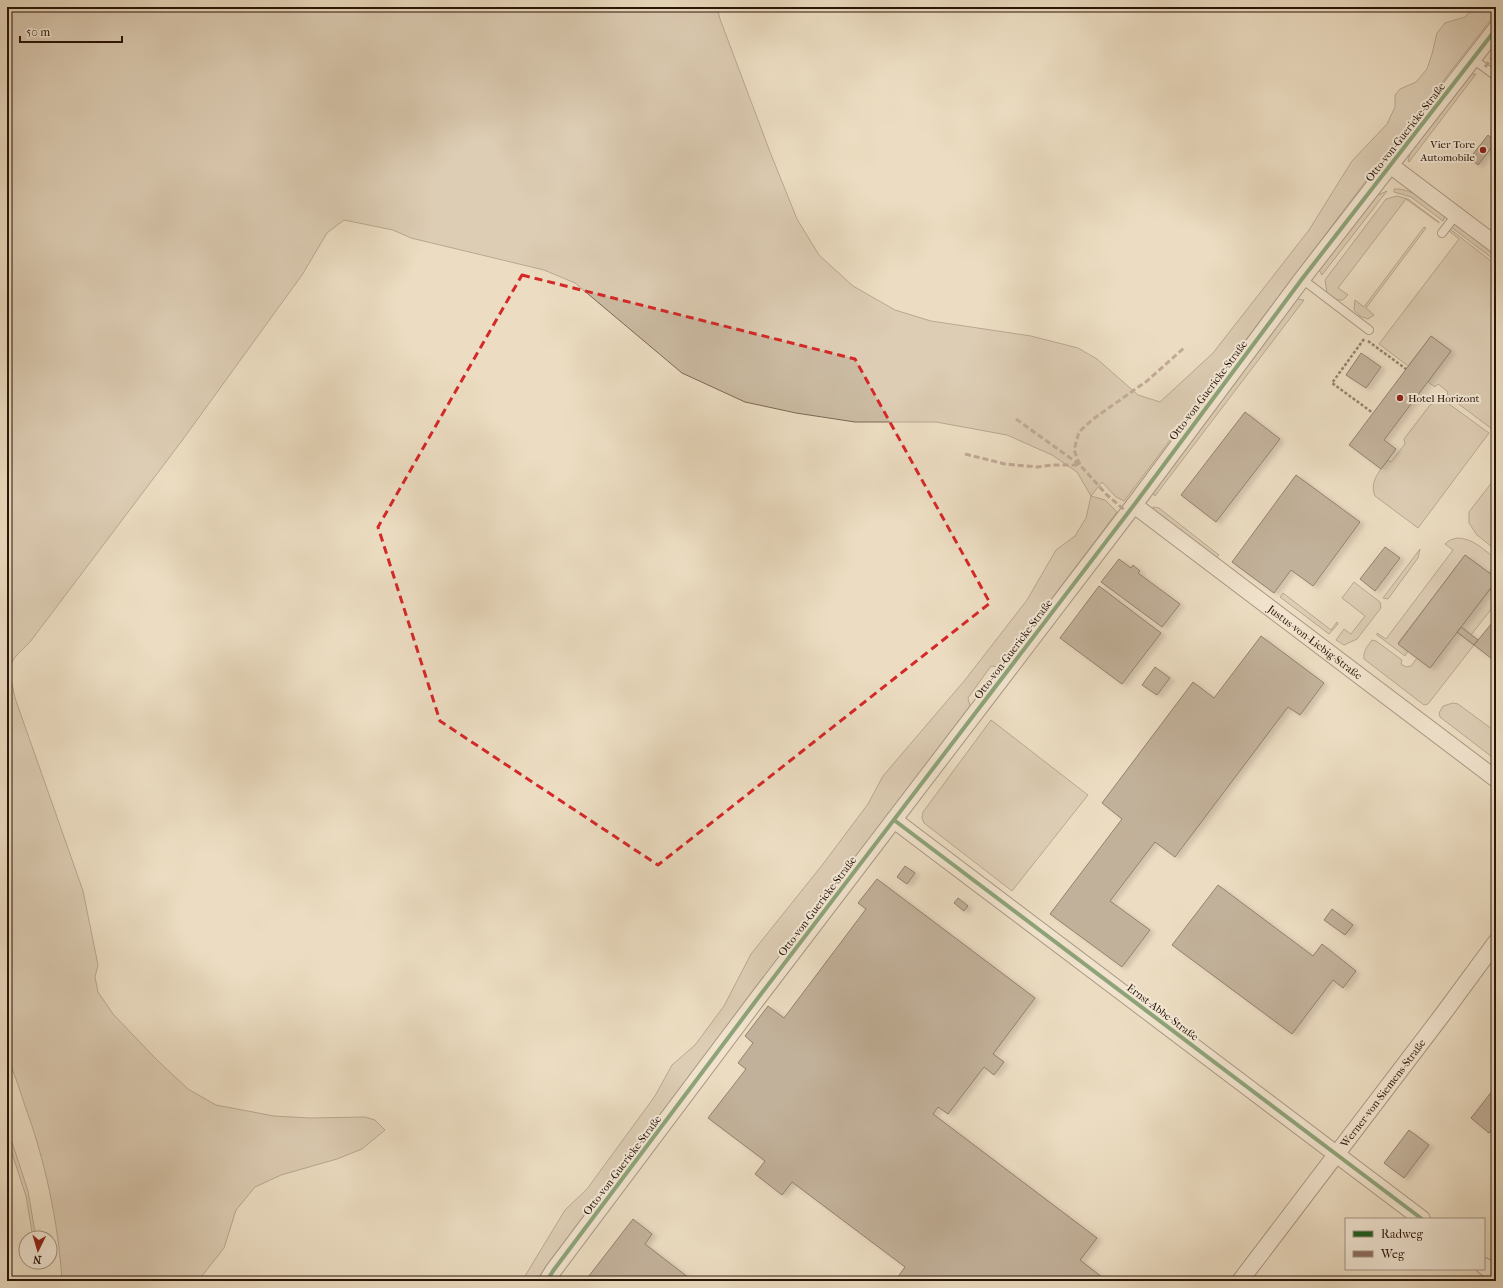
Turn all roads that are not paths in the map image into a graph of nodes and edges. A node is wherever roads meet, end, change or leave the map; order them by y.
1 (1496, 29) edge
2 (1473, 59) junction
3 (1496, 76) edge
4 (1390, 165) junction
5 (1456, 215) junction
6 (1442, 233) dead end
7 (1496, 245) edge
8 (1302, 279) junction
9 (1369, 330) road end
10 (1134, 505) junction
11 (1496, 779) edge
12 (894, 820) junction
13 (1496, 942) edge
14 (1337, 1155) junction
15 (1421, 1218) edge
16 (1485, 1267) edge
17 (1496, 1275) edge
18 (547, 1281) edge
19 (1240, 1281) edge

1 - 2 street, Otto-von-Guericke-Straße
2 - 3 lane
2 - 4 street, Otto-von-Guericke-Straße
4 - 5 street
4 - 8 street, Otto-von-Guericke-Straße
5 - 6 lane
5 - 7 street
8 - 9 lane
8 - 10 street, Otto-von-Guericke-Straße
10 - 11 street, Justus-von-Liebig-Straße
10 - 12 street, Otto-von-Guericke-Straße
12 - 14 street, Ernst-Abbe-Straße
12 - 18 street, Otto-von-Guericke-Straße
13 - 14 street, Werner-von-Siemens-Straße
14 - 15 street, Ernst-Abbe-Straße
14 - 19 street, Werner-von-Siemens-Straße
16 - 17 street

